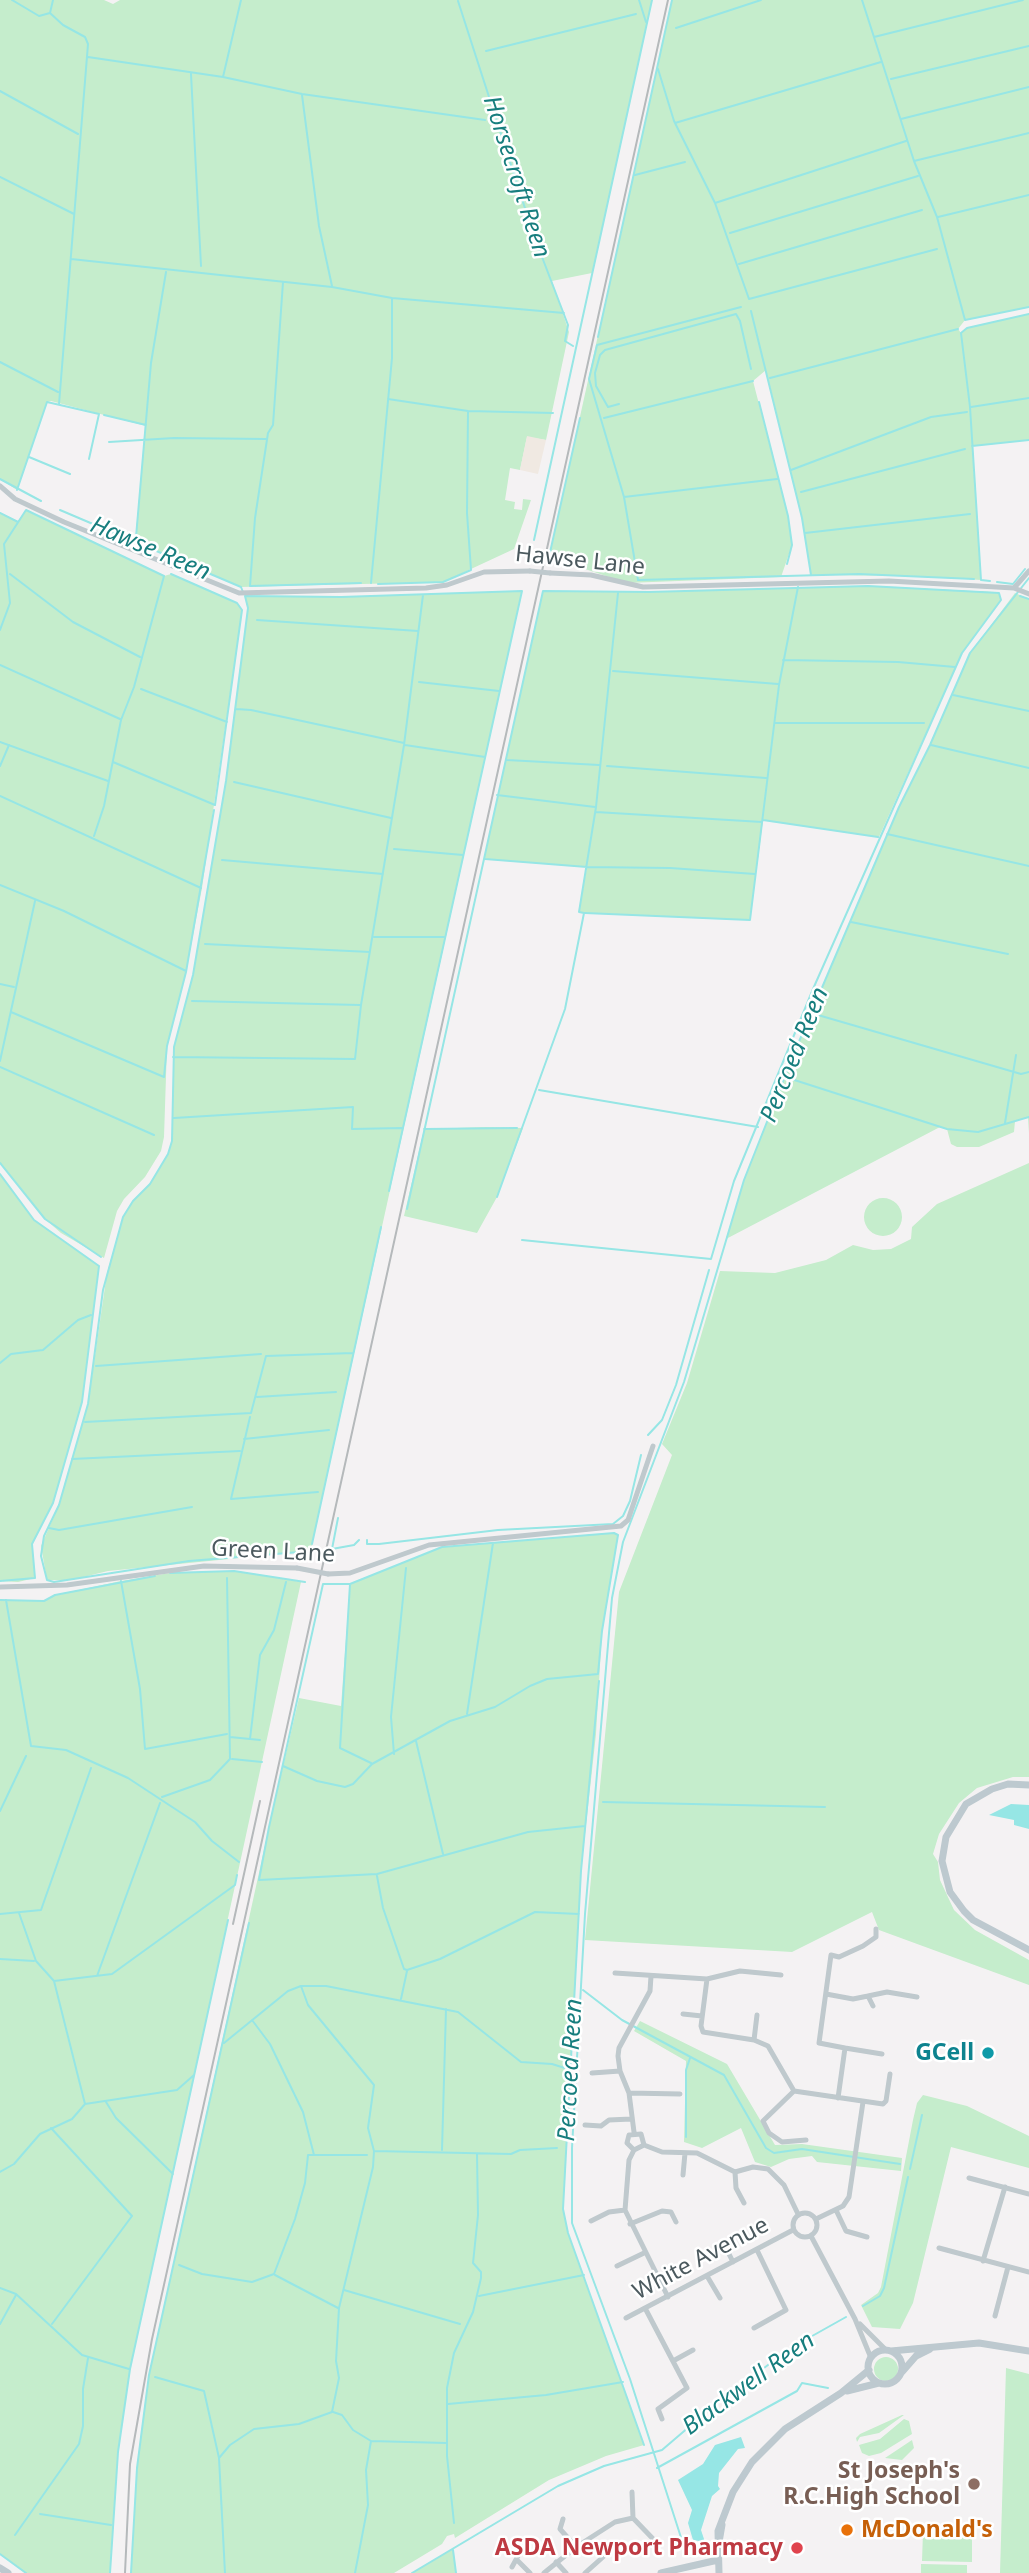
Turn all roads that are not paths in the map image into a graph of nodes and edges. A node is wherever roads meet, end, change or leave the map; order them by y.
1 (0, 486) edge
2 (1029, 571) edge
3 (1017, 589) junction
4 (1029, 594) edge
5 (653, 1446) dead end
6 (0, 1587) edge
7 (1029, 1785) edge
8 (876, 1929) dead end
9 (1029, 1950) edge
10 (615, 1973) dead end
11 (781, 1975) dead end
12 (651, 1976) junction
13 (707, 1979) junction
14 (826, 1994) junction
15 (867, 1996) junction
16 (917, 1997) dead end
17 (873, 2006) dead end
18 (683, 2014) dead end
19 (757, 2015) dead end
20 (702, 2016) junction
21 (754, 2040) junction
22 (845, 2048) junction
23 (882, 2054) dead end
24 (620, 2071) junction
25 (592, 2073) dead end
26 (890, 2074) dead end
27 (794, 2091) junction
28 (629, 2093) junction
29 (680, 2094) dead end
30 (838, 2098) junction
31 (863, 2102) junction
32 (631, 2119) junction
33 (586, 2125) dead end
34 (634, 2132) junction
35 (806, 2140) dead end
36 (644, 2146) junction
37 (634, 2150) junction
38 (685, 2153) junction
39 (735, 2172) junction
40 (683, 2175) dead end
41 (969, 2178) dead end
42 (1005, 2187) junction
43 (1029, 2194) edge
44 (744, 2203) dead end
45 (625, 2210) junction
46 (836, 2210) junction
47 (798, 2214) junction
48 (816, 2220) junction
49 (591, 2221) dead end
50 (676, 2222) dead end
51 (630, 2224) junction
52 (793, 2230) junction
53 (811, 2236) junction
54 (867, 2237) dead end
55 (723, 2242) dead end
56 (939, 2248) dead end
57 (757, 2250) junction
58 (644, 2253) junction
59 (984, 2261) junction
60 (733, 2262) junction
61 (618, 2266) dead end
62 (1008, 2267) junction
63 (1029, 2272) edge
64 (707, 2276) junction
65 (667, 2297) junction
66 (720, 2298) dead end
67 (645, 2308) junction
68 (995, 2316) dead end
69 (626, 2318) dead end
70 (855, 2319) junction
71 (754, 2328) dead end
72 (937, 2346) junction
73 (693, 2350) dead end
74 (888, 2351) junction
75 (1029, 2351) edge
76 (872, 2358) junction
77 (673, 2361) junction
78 (869, 2370) junction
79 (901, 2373) junction
80 (880, 2383) junction
81 (841, 2393) junction
82 (662, 2419) dead end
83 (632, 2492) dead end
84 (633, 2518) junction
85 (564, 2519) dead end
86 (657, 2543) dead end
87 (576, 2547) junction
88 (603, 2557) dead end
89 (718, 2560) junction
90 (556, 2562) junction
91 (512, 2567) dead end
92 (0, 2568) edge
93 (8, 2573) edge
94 (530, 2573) edge
95 (544, 2573) edge
96 (566, 2573) edge
97 (585, 2573) edge
98 (661, 2573) edge
99 (719, 2573) edge

1 - 3 street, Hawse Lane, bridge
2 - 3 street
3 - 4 street, Hawse Lane
5 - 6 street, Green Lane, bridge
7 - 9 street
8 - 14 street
10 - 12 street
11 - 13 street
12 - 13 street
12 - 24 street
13 - 20 street
14 - 15 street
14 - 22 street
15 - 16 street
15 - 17 street
18 - 20 street
19 - 21 street
20 - 21 street
21 - 27 street
22 - 23 street
22 - 30 street
24 - 25 street
24 - 28 street
26 - 31 street
27 - 30 street
27 - 35 street
28 - 29 street
28 - 32 street
30 - 31 street
31 - 46 street
32 - 33 street
32 - 34 street
34 - 36 street
34 - 37 street
36 - 37 street
36 - 38 street
37 - 45 street
38 - 39 street
38 - 40 street
39 - 44 street
39 - 47 street
41 - 42 street
42 - 43 street
42 - 59 street
45 - 49 street
45 - 51 street
46 - 48 street
46 - 54 street
47 - 48 street
47 - 52 street
48 - 53 street
50 - 51 street
51 - 58 street
52 - 53 street
52 - 57 street, White Avenue
53 - 70 street
55 - 60 street
56 - 59 street
57 - 60 street, White Avenue
57 - 71 street
58 - 61 street
58 - 65 street
59 - 62 street
60 - 64 street, White Avenue
62 - 63 street
62 - 68 street
64 - 65 street, White Avenue
64 - 66 street
65 - 67 street, White Avenue
67 - 69 street, White Avenue
67 - 77 street
70 - 74 street
70 - 76 street
72 - 74 street
72 - 75 street
72 - 79 street
73 - 77 street
74 - 76 street
74 - 79 street
76 - 78 street
77 - 82 street
78 - 80 street
78 - 81 street
79 - 80 street
80 - 81 street
81 - 89 street
83 - 84 street
84 - 86 street
84 - 87 street
85 - 87 street
87 - 90 street
88 - 97 street
89 - 98 street
89 - 99 street
90 - 95 street
90 - 96 street
91 - 94 street
92 - 93 street

